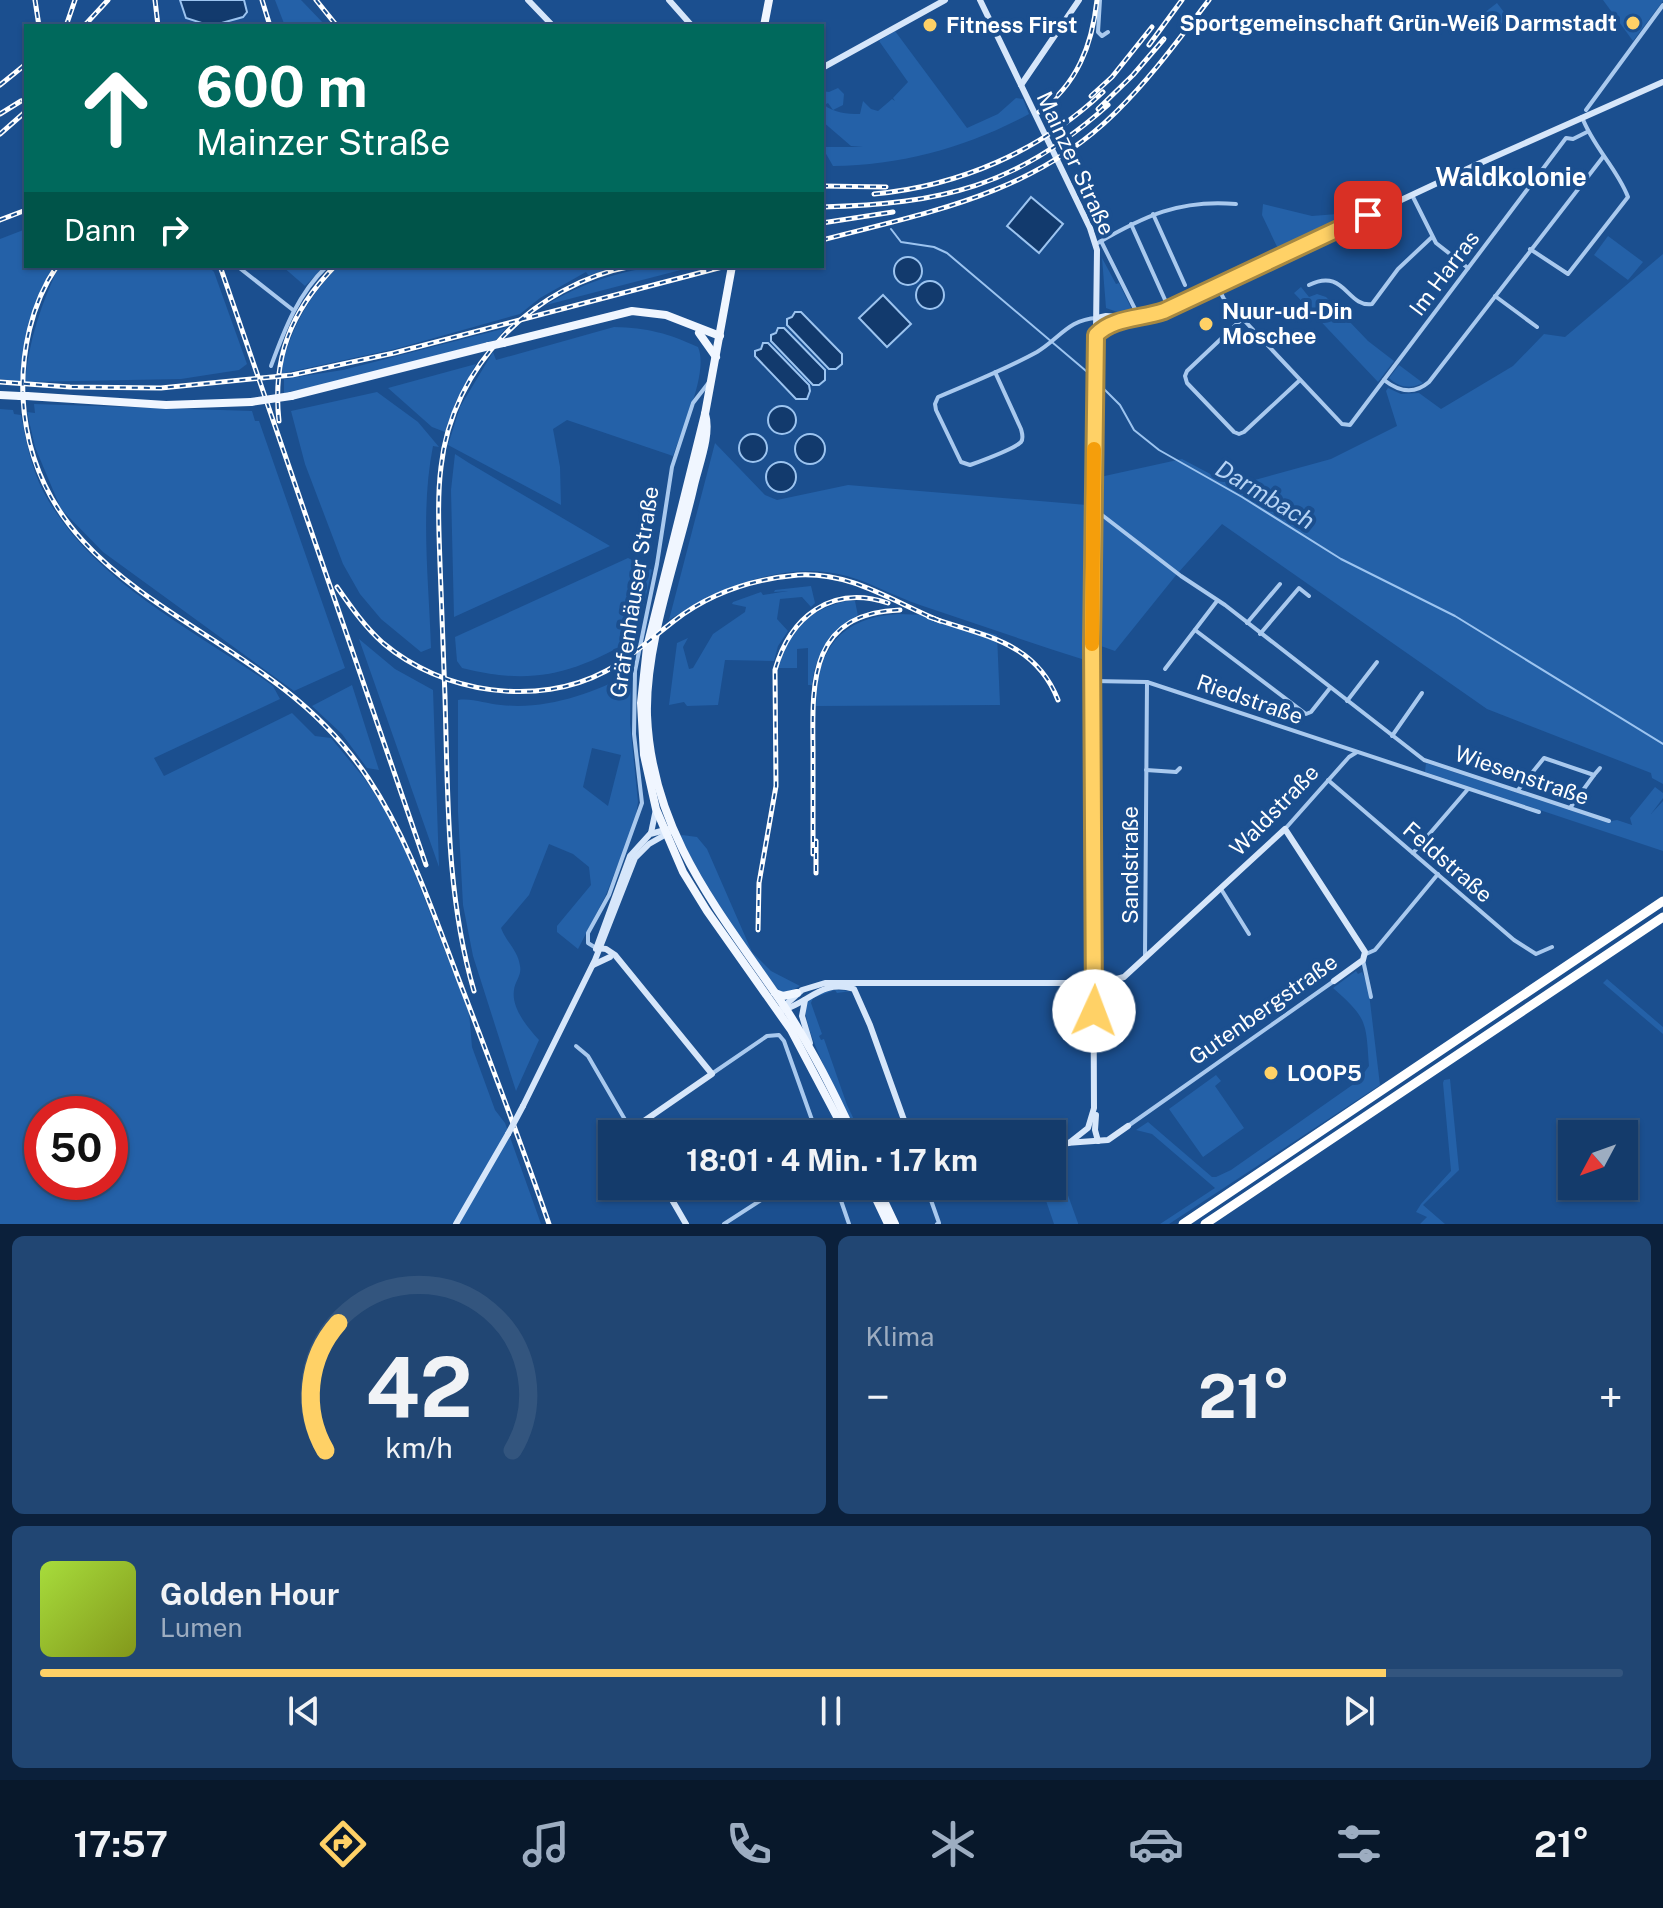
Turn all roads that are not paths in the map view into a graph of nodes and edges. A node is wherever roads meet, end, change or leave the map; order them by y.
1 (528, 0) edge
2 (669, 0) edge
3 (769, 0) edge
4 (945, 0) edge
5 (980, 0) edge
6 (1079, 0) edge
7 (1100, 0) edge
8 (1663, 5) edge
9 (551, 24) edge
10 (687, 24) edge
11 (764, 24) edge
12 (1108, 32) dead end
13 (824, 67) edge
14 (1030, 69) junction
15 (1014, 71) junction
16 (1663, 82) edge
17 (1021, 85) junction
18 (1584, 114) junction
19 (1561, 127) junction
20 (1587, 132) junction
21 (1566, 138) junction
22 (1603, 157) junction
23 (1412, 195) junction
24 (1236, 204) dead end
25 (1153, 213) junction
26 (1131, 224) junction
27 (1432, 237) junction
28 (1098, 242) junction
29 (1530, 249) junction
30 (240, 268) edge
31 (325, 268) edge
32 (732, 268) edge
33 (1468, 268) junction
34 (1185, 285) dead end
35 (1309, 285) dead end
36 (1217, 286) junction
37 (1495, 296) junction
38 (1097, 300) junction
39 (1166, 302) dead end
40 (293, 310) junction
41 (725, 314) junction
42 (1138, 316) junction
43 (1097, 318) junction
44 (1113, 319) junction
45 (1242, 319) junction
46 (1537, 327) dead end
47 (701, 331) junction
48 (1096, 335) junction
49 (720, 338) junction
50 (716, 357) junction
51 (271, 366) dead end
52 (995, 372) junction
53 (712, 379) junction
54 (1300, 380) junction
55 (1384, 380) junction
56 (0, 395) edge
57 (705, 414) junction
58 (1093, 514) junction
59 (1280, 584) dead end
60 (1309, 596) dead end
61 (1217, 601) junction
62 (1247, 623) junction
63 (1195, 630) junction
64 (1260, 634) junction
65 (1377, 662) dead end
66 (1165, 669) dead end
67 (1093, 681) junction
68 (1147, 682) junction
69 (1330, 688) junction
70 (1422, 693) dead end
71 (1347, 701) junction
72 (1392, 736) junction
73 (1341, 746) junction
74 (1359, 752) junction
75 (1424, 760) junction
76 (1346, 761) junction
77 (1180, 768) dead end
78 (1600, 768) dead end
79 (1146, 770) junction
80 (1419, 772) junction
81 (1594, 775) junction
82 (1328, 780) junction
83 (1468, 789) junction
84 (1518, 790) junction
85 (1570, 808) junction
86 (656, 809) junction
87 (1539, 812) dead end
88 (1609, 821) dead end
89 (1285, 829) junction
90 (667, 832) junction
91 (650, 834) junction
92 (1413, 853) junction
93 (1438, 874) junction
94 (1221, 889) junction
95 (1663, 901) edge
96 (1663, 917) edge
97 (607, 932) junction
98 (1249, 934) dead end
99 (1552, 947) dead end
100 (599, 949) junction
101 (1094, 955) junction
102 (612, 956) junction
103 (1365, 957) junction
104 (1144, 959) junction
105 (593, 965) junction
106 (1096, 968) junction
107 (1117, 980) junction
108 (1334, 981) joint
109 (1096, 982) junction
110 (1069, 983) junction
111 (582, 984) junction
112 (871, 984) junction
113 (774, 992) junction
114 (797, 993) junction
115 (809, 995) junction
116 (1371, 997) dead end
117 (783, 1009) junction
118 (1093, 1015) junction
119 (870, 1025) junction
120 (576, 1046) dead end
121 (813, 1054) junction
122 (712, 1074) junction
123 (1094, 1108) junction
124 (625, 1120) edge
125 (649, 1120) edge
126 (812, 1120) edge
127 (839, 1120) edge
128 (846, 1120) edge
129 (904, 1120) edge
130 (1128, 1126) joint
131 (1098, 1141) junction
132 (1066, 1143) edge
133 (1069, 1143) junction
134 (672, 1200) edge
135 (761, 1200) edge
136 (841, 1200) edge
137 (877, 1200) edge
138 (884, 1200) edge
139 (931, 1200) edge
140 (1184, 1223) edge
141 (456, 1224) edge
142 (686, 1224) edge
143 (724, 1224) edge
144 (849, 1224) edge
145 (888, 1224) edge
146 (895, 1224) edge
147 (937, 1224) edge
148 (1205, 1224) edge

1 - 9 main road
2 - 10 main road
3 - 11 main road
4 - 13 main road
5 - 15 main road
6 - 14 main road, Mainzer Straße
7 - 12 street
8 - 18 street
14 - 15 main road, Mainzer Straße
14 - 17 main road, Mainzer Straße
15 - 17 main road
16 - 18 main road
17 - 28 main road, Mainzer Straße
18 - 19 main road
18 - 20 street
19 - 21 street
19 - 23 main road
20 - 21 street
20 - 22 street
21 - 33 street, Im Harras
22 - 29 street
22 - 29 street
23 - 27 street
23 - 36 main road
24 - 25 street
25 - 26 street
25 - 34 street
26 - 28 street
26 - 39 street
27 - 33 street
27 - 35 street
28 - 38 main road, Mainzer Straße
28 - 42 street
29 - 37 street
30 - 40 street
31 - 40 street
32 - 41 main road
33 - 55 street, Im Harras
36 - 42 main road
36 - 45 street
37 - 46 street
37 - 55 street
38 - 43 main road, Mainzer Straße
38 - 44 main road
40 - 51 street
41 - 47 main road
41 - 49 main road
42 - 44 main road
43 - 44 main road
43 - 48 main road, Mainzer Straße
43 - 52 street
44 - 48 main road
45 - 54 street
45 - 54 street
47 - 49 main road
47 - 50 main road
47 - 56 main road, bridge
48 - 58 main road, Mainzer Straße
49 - 50 main road
50 - 53 main road
52 - 52 street
53 - 57 main road
53 - 100 street, Gräfenhäuser Straße
54 - 55 street, Im Harras
57 - 86 main road
57 - 90 main road
58 - 61 street, Wiesenstraße
58 - 67 main road, Mainzer Straße
59 - 62 street
60 - 64 street
61 - 62 street, Wiesenstraße
61 - 63 street
62 - 64 street, Wiesenstraße
63 - 66 street
63 - 69 street
64 - 69 street, Wiesenstraße
65 - 71 street
67 - 68 street
67 - 101 main road, Mainzer Straße
68 - 73 street, Riedstraße
68 - 79 street, Sandstraße
69 - 71 street, Wiesenstraße
70 - 72 street
71 - 72 street, Wiesenstraße
72 - 75 street, Wiesenstraße
73 - 74 street, Riedstraße
73 - 76 street
74 - 76 street, Waldstraße
74 - 80 street, Riedstraße
75 - 80 street, Wiesenstraße
75 - 84 street, Wiesenstraße
76 - 82 street, Waldstraße
77 - 79 street
78 - 81 street
79 - 104 street, Sandstraße
80 - 83 street, Riedstraße
81 - 84 street
81 - 85 street
82 - 89 street, Waldstraße
82 - 92 street, Feldstraße
83 - 87 street, Riedstraße
83 - 92 street
84 - 85 street, Wiesenstraße
85 - 88 street, Wiesenstraße
86 - 90 main road
86 - 91 main road
89 - 94 main road, Waldstraße
89 - 103 main road
90 - 91 main road
90 - 97 main road
90 - 113 main road
90 - 117 main road
91 - 100 main road
92 - 93 street, Feldstraße
93 - 99 street, Feldstraße
93 - 103 street, Gutenbergstraße
94 - 98 street
94 - 104 main road, Waldstraße
95 - 140 highway
96 - 148 highway
97 - 100 main road
97 - 102 main road
100 - 102 main road
100 - 105 main road
100 - 111 main road
101 - 106 main road, Mainzer Straße
101 - 110 main road
102 - 105 main road
102 - 122 main road
103 - 108 main road, Gutenbergstraße
103 - 116 street
104 - 107 main road, Waldstraße
105 - 111 main road
106 - 107 main road
106 - 109 main road, Mainzer Straße
107 - 109 main road
108 - 130 street, Gutenbergstraße
109 - 110 main road
109 - 118 main road, Mainzer Straße
110 - 112 main road
110 - 118 main road
111 - 141 main road, bridge
112 - 114 main road
112 - 119 main road
113 - 114 main road
113 - 117 main road
114 - 117 main road
115 - 117 main road
115 - 119 main road
115 - 121 main road
117 - 121 main road
117 - 127 main road
118 - 123 main road, Mainzer Straße
119 - 129 main road
120 - 124 street
121 - 128 main road
122 - 125 main road
122 - 126 street
123 - 131 main road, Mainzer Straße
123 - 133 main road
130 - 131 main road, Gutenbergstraße
131 - 133 main road, Gutenbergstraße
132 - 133 main road, Gutenbergstraße
134 - 142 main road
135 - 143 street
136 - 144 street
137 - 145 main road
138 - 146 main road
139 - 147 street

